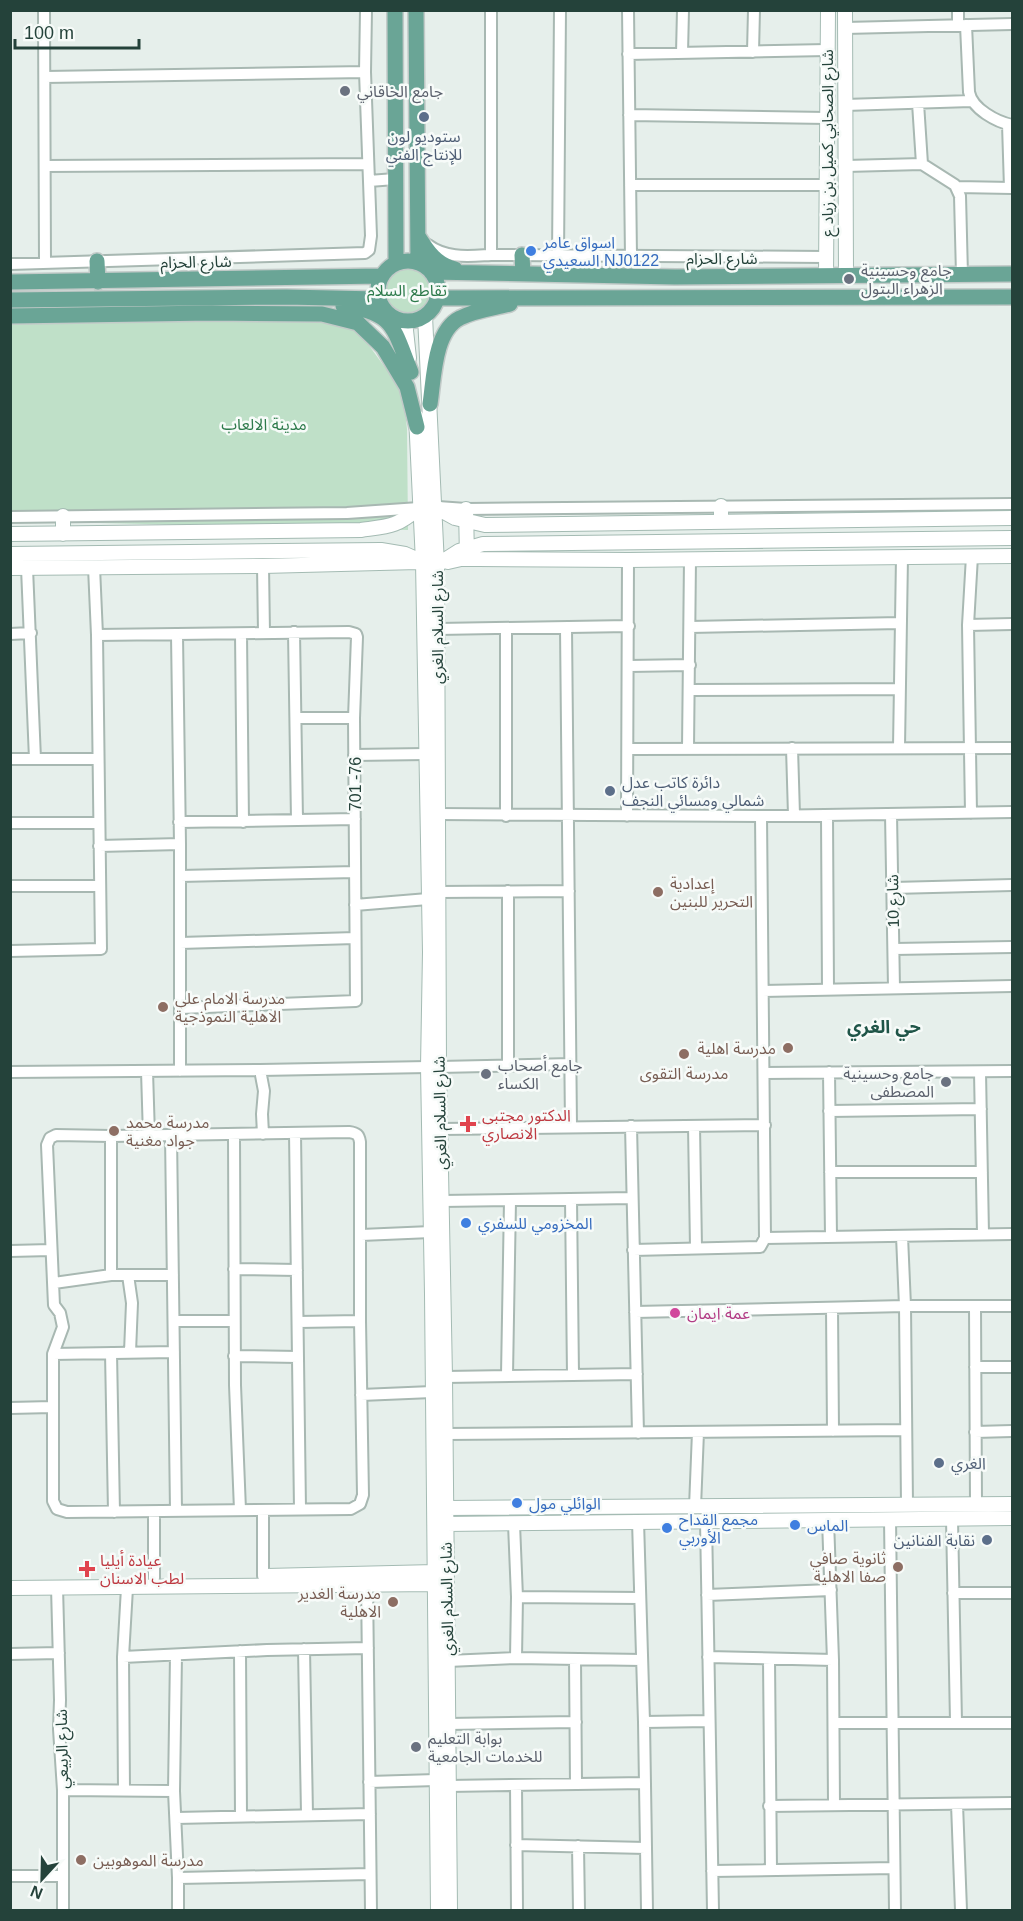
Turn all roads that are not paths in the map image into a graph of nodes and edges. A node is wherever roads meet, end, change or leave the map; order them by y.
1 (44, 10) edge
2 (366, 10) edge
3 (394, 10) edge
4 (416, 10) edge
5 (491, 10) edge
6 (560, 10) edge
7 (628, 10) edge
8 (683, 10) edge
9 (754, 10) edge
10 (828, 10) edge
11 (845, 10) edge
12 (958, 10) edge
13 (1012, 24) edge
14 (962, 25) junction
15 (845, 28) junction
16 (827, 50) junction
17 (753, 52) junction
18 (682, 53) junction
19 (628, 54) junction
20 (365, 72) junction
21 (45, 77) junction
22 (971, 102) junction
23 (918, 103) junction
24 (845, 105) junction
25 (629, 116) junction
26 (827, 118) junction
27 (1010, 124) edge
28 (367, 164) junction
29 (922, 164) junction
30 (45, 166) junction
31 (846, 166) junction
32 (395, 179) junction
33 (369, 181) junction
34 (630, 185) junction
35 (826, 185) junction
36 (957, 188) junction
37 (1011, 188) edge
38 (396, 233) junction
39 (419, 237) junction
40 (491, 255) junction
41 (522, 255) junction
42 (558, 256) junction
43 (631, 257) junction
44 (826, 257) junction
45 (97, 261) junction
46 (45, 262) junction
47 (396, 263) junction
48 (10, 264) edge
49 (425, 267) junction
50 (472, 274) junction
51 (523, 274) junction
52 (1012, 274) edge
53 (962, 275) junction
54 (360, 276) junction
55 (381, 276) junction
56 (724, 276) junction
57 (826, 276) junction
58 (846, 276) junction
59 (10, 282) edge
60 (98, 282) junction
61 (286, 297) junction
62 (694, 297) junction
63 (1012, 297) edge
64 (437, 298) junction
65 (533, 298) junction
66 (123, 299) junction
67 (378, 299) junction
68 (10, 300) edge
69 (138, 315) junction
70 (10, 316) edge
71 (425, 316) junction
72 (405, 321) junction
73 (411, 372) junction
74 (430, 404) junction
75 (417, 427) junction
76 (1012, 504) edge
77 (721, 506) junction
78 (435, 507) junction
79 (419, 508) junction
80 (63, 516) junction
81 (466, 516) junction
82 (10, 517) edge
83 (1012, 519) edge
84 (863, 520) junction
85 (895, 520) junction
86 (721, 522) junction
87 (332, 530) junction
88 (10, 534) edge
89 (63, 534) junction
90 (1012, 538) edge
91 (894, 539) junction
92 (861, 540) junction
93 (721, 542) junction
94 (332, 550) junction
95 (467, 553) junction
96 (10, 554) edge
97 (972, 556) junction
98 (1012, 556) edge
99 (902, 557) junction
100 (690, 559) junction
101 (721, 559) junction
102 (628, 560) junction
103 (64, 561) junction
104 (430, 563) junction
105 (263, 566) junction
106 (94, 567) junction
107 (10, 568) edge
108 (27, 568) junction
109 (900, 623) junction
110 (1012, 624) edge
111 (968, 625) junction
112 (629, 626) junction
113 (690, 627) junction
114 (566, 628) junction
115 (438, 629) junction
116 (506, 629) junction
117 (294, 632) junction
118 (31, 633) junction
119 (264, 633) junction
120 (10, 634) edge
121 (242, 634) junction
122 (97, 635) junction
123 (177, 635) junction
124 (690, 665) junction
125 (629, 666) junction
126 (899, 689) junction
127 (689, 690) junction
128 (296, 718) junction
129 (354, 718) junction
130 (432, 730) junction
131 (899, 747) junction
132 (688, 748) junction
133 (792, 748) junction
134 (970, 748) junction
135 (1012, 748) edge
136 (629, 749) junction
137 (426, 754) junction
138 (354, 755) junction
139 (10, 759) edge
140 (34, 759) junction
141 (98, 759) junction
142 (1012, 812) edge
143 (971, 813) junction
144 (438, 814) junction
145 (891, 814) junction
146 (794, 815) junction
147 (827, 815) junction
148 (506, 816) junction
149 (569, 816) junction
150 (627, 816) junction
151 (761, 816) junction
152 (355, 819) junction
153 (297, 820) junction
154 (179, 822) junction
155 (243, 822) junction
156 (10, 823) edge
157 (99, 823) junction
158 (180, 844) junction
159 (99, 846) junction
160 (355, 872) junction
161 (180, 876) junction
162 (1012, 885) edge
163 (10, 886) edge
164 (100, 886) junction
165 (893, 888) junction
166 (508, 891) junction
167 (569, 891) junction
168 (433, 896) junction
169 (355, 905) junction
170 (355, 938) junction
171 (180, 943) junction
172 (1012, 947) edge
173 (894, 949) junction
174 (10, 951) edge
175 (1012, 986) edge
176 (894, 988) junction
177 (828, 990) junction
178 (763, 991) junction
179 (180, 1008) junction
180 (571, 1064) junction
181 (508, 1066) junction
182 (434, 1067) junction
183 (260, 1070) junction
184 (147, 1071) junction
185 (180, 1071) junction
186 (1012, 1071) edge
187 (10, 1072) edge
188 (828, 1072) junction
189 (980, 1072) junction
190 (764, 1073) junction
191 (981, 1109) junction
192 (829, 1111) junction
193 (694, 1125) junction
194 (765, 1125) junction
195 (572, 1126) junction
196 (631, 1126) junction
197 (440, 1129) junction
198 (295, 1133) junction
199 (262, 1134) junction
200 (171, 1135) junction
201 (234, 1135) junction
202 (111, 1136) junction
203 (149, 1136) junction
204 (830, 1172) junction
205 (982, 1172) junction
206 (632, 1198) junction
207 (571, 1199) junction
208 (442, 1201) junction
209 (510, 1201) junction
210 (431, 1232) junction
211 (983, 1234) junction
212 (1012, 1234) edge
213 (361, 1235) junction
214 (902, 1236) junction
215 (831, 1237) junction
216 (765, 1238) junction
217 (696, 1248) junction
218 (51, 1250) junction
219 (633, 1250) junction
220 (10, 1251) edge
221 (234, 1269) junction
222 (297, 1270) junction
223 (111, 1275) junction
224 (128, 1275) junction
225 (173, 1275) junction
226 (54, 1283) junction
227 (438, 1294) junction
228 (905, 1306) junction
229 (975, 1306) junction
230 (1012, 1306) edge
231 (832, 1308) junction
232 (635, 1312) junction
233 (174, 1321) junction
234 (234, 1321) junction
235 (360, 1321) junction
236 (298, 1322) junction
237 (130, 1352) junction
238 (174, 1352) junction
239 (111, 1353) junction
240 (53, 1354) junction
241 (234, 1356) junction
242 (298, 1358) junction
243 (975, 1367) junction
244 (1012, 1367) edge
245 (637, 1374) junction
246 (507, 1375) junction
247 (573, 1375) junction
248 (445, 1377) junction
249 (432, 1392) junction
250 (361, 1395) junction
251 (52, 1407) junction
252 (10, 1408) edge
253 (833, 1431) junction
254 (906, 1431) junction
255 (1012, 1431) edge
256 (698, 1432) junction
257 (975, 1432) junction
258 (638, 1433) junction
259 (445, 1434) junction
260 (976, 1504) junction
261 (1012, 1504) edge
262 (907, 1505) junction
263 (695, 1507) junction
264 (446, 1508) junction
265 (300, 1509) junction
266 (240, 1510) junction
267 (263, 1510) junction
268 (176, 1511) junction
269 (114, 1512) junction
270 (154, 1512) junction
271 (777, 1514) junction
272 (1012, 1518) edge
273 (890, 1519) junction
274 (952, 1519) junction
275 (828, 1520) junction
276 (638, 1521) junction
277 (706, 1521) junction
278 (446, 1524) junction
279 (514, 1524) junction
280 (264, 1576) junction
281 (154, 1578) junction
282 (435, 1578) junction
283 (18, 1583) edge
284 (367, 1584) junction
285 (57, 1587) junction
286 (127, 1588) junction
287 (831, 1590) junction
288 (953, 1593) junction
289 (1012, 1593) edge
290 (707, 1595) junction
291 (517, 1597) junction
292 (640, 1598) junction
293 (368, 1648) junction
294 (304, 1649) junction
295 (240, 1651) junction
296 (59, 1653) junction
297 (10, 1654) edge
298 (176, 1655) junction
299 (708, 1657) junction
300 (123, 1658) junction
301 (516, 1658) junction
302 (575, 1659) junction
303 (642, 1660) junction
304 (769, 1660) junction
305 (833, 1660) junction
306 (448, 1661) junction
307 (710, 1721) junction
308 (576, 1722) junction
309 (644, 1722) junction
310 (893, 1722) junction
311 (956, 1722) junction
312 (834, 1723) junction
313 (1012, 1723) edge
314 (448, 1724) junction
315 (442, 1760) junction
316 (369, 1782) junction
317 (442, 1783) junction
318 (645, 1783) junction
319 (576, 1784) junction
320 (516, 1785) junction
321 (63, 1790) junction
322 (124, 1791) junction
323 (174, 1791) junction
324 (957, 1803) junction
325 (1012, 1803) edge
326 (894, 1804) junction
327 (834, 1805) junction
328 (769, 1806) junction
329 (307, 1814) junction
330 (370, 1814) junction
331 (241, 1817) junction
332 (176, 1818) junction
333 (516, 1845) junction
334 (578, 1846) junction
335 (646, 1848) junction
336 (894, 1868) junction
337 (771, 1870) junction
338 (712, 1871) junction
339 (370, 1874) junction
340 (10, 1876) edge
341 (63, 1876) junction
342 (178, 1878) junction
343 (63, 1911) edge
344 (178, 1911) edge
345 (371, 1911) edge
346 (438, 1911) edge
347 (450, 1911) edge
348 (517, 1911) edge
349 (579, 1911) edge
350 (647, 1911) edge
351 (713, 1911) edge
352 (895, 1911) edge
353 (961, 1911) edge

1 - 21 street
2 - 20 street
3 - 32 main road
4 - 39 main road
5 - 40 street
6 - 42 street
7 - 19 street
8 - 18 street
9 - 17 street
10 - 16 street, شارع الصحابي كميل بن زياد ع
11 - 15 street, شارع الصحابي كميل بن زياد ع
12 - 14 street
13 - 14 street
14 - 15 street
14 - 22 street
15 - 24 street, شارع الصحابي كميل بن زياد ع
16 - 17 street
16 - 26 street, شارع الصحابي كميل بن زياد ع
17 - 18 street
18 - 19 street
19 - 25 street
20 - 21 street
20 - 28 street
21 - 30 street
22 - 23 street
22 - 27 street
23 - 24 street
23 - 29 street
24 - 31 street, شارع الصحابي كميل بن زياد ع
25 - 26 street
25 - 34 street
26 - 35 street, شارع الصحابي كميل بن زياد ع
27 - 37 street
28 - 30 street
28 - 33 street
29 - 31 street
29 - 36 street
30 - 46 street
31 - 58 street, شارع الصحابي كميل بن زياد ع
32 - 33 street
32 - 38 main road
33 - 45 street
34 - 35 street
34 - 43 street
35 - 44 street, شارع الصحابي كميل بن زياد ع
36 - 37 street
36 - 53 street
38 - 47 main road
38 - 54 main road
39 - 40 street
39 - 49 main road
39 - 50 main road
40 - 41 street
41 - 42 street
41 - 51 main road
42 - 43 street
43 - 44 street
44 - 57 street, شارع الصحابي كميل بن زياد ع
45 - 46 street
45 - 60 main road
46 - 48 street
47 - 49 main road
47 - 55 main road
49 - 50 main road, شارع الحزام
49 - 64 main road
50 - 51 main road, شارع الحزام
51 - 56 main road, شارع الحزام
52 - 53 main road, شارع الحزام
53 - 58 main road, شارع الحزام
54 - 55 main road, شارع الحزام
54 - 60 main road, شارع الحزام
55 - 67 main road
56 - 57 main road, شارع الحزام
56 - 62 main road
57 - 58 main road, شارع الحزام
59 - 60 main road, شارع الحزام
61 - 66 main road
61 - 67 main road
61 - 73 main road
62 - 63 main road
62 - 65 main road
64 - 65 main road
64 - 71 main road
65 - 74 main road
66 - 68 main road
66 - 69 main road
67 - 72 main road
69 - 70 main road
69 - 75 main road
71 - 72 main road
71 - 74 street, شارع السلام الغري
72 - 73 street, شارع السلام الغري
73 - 75 street, شارع السلام الغري
74 - 78 street, شارع السلام الغري
75 - 79 street, شارع السلام الغري
76 - 77 street
77 - 81 street
77 - 86 street
78 - 81 street
78 - 104 street, شارع السلام الغري
79 - 80 street
79 - 87 street
79 - 104 street, شارع السلام الغري
80 - 82 street
80 - 89 street
81 - 86 street
81 - 95 street
83 - 85 street
84 - 85 street
84 - 86 street
84 - 92 street
85 - 91 street
87 - 89 street
87 - 94 street
88 - 89 street
90 - 91 street
91 - 92 street
92 - 93 street
93 - 95 street
93 - 101 street
94 - 103 street
94 - 104 street
95 - 102 street
95 - 104 street
96 - 103 street
97 - 98 street
97 - 99 street
97 - 111 street
99 - 101 street
99 - 109 street
100 - 101 street
100 - 102 street
100 - 113 street
102 - 112 street
103 - 106 street
103 - 108 street
104 - 105 street
104 - 115 street, شارع السلام الغري
104 - 130 street, شارع السلام الغري
105 - 106 street
105 - 119 street
106 - 122 street
107 - 108 street
108 - 118 street
109 - 113 street
109 - 126 street
110 - 111 street
111 - 134 street
112 - 114 street
112 - 125 street
113 - 124 street
114 - 116 street
114 - 149 street
115 - 116 street
115 - 130 street, شارع السلام الغري
116 - 148 street
117 - 119 street
117 - 128 street
117 - 129 street, 701 -76
118 - 120 street
118 - 140 street
119 - 121 street
121 - 123 street
121 - 155 street
122 - 123 street
122 - 141 street
123 - 154 street
124 - 125 street
124 - 127 street
125 - 136 street
126 - 127 street
126 - 131 street
127 - 132 street
128 - 129 street
128 - 153 street
129 - 138 street, 701 -76
130 - 137 street, شارع السلام الغري
130 - 144 street, شارع السلام الغري
131 - 133 street
131 - 134 street
132 - 133 street
132 - 136 street
133 - 146 street
134 - 135 street
134 - 143 street
136 - 150 street
137 - 138 street
137 - 168 street, شارع السلام الغري
138 - 152 street, 701 -76
139 - 140 street
140 - 141 street
141 - 157 street
142 - 143 street
143 - 145 street
144 - 148 street
144 - 168 street, شارع السلام الغري
145 - 147 street
145 - 165 street, شارع 10
146 - 147 street
146 - 151 street
147 - 177 street
148 - 149 street
149 - 150 street
149 - 167 street
150 - 151 street
151 - 178 street
152 - 153 street
152 - 160 street, 701 -76
153 - 155 street
154 - 155 street
154 - 158 street
156 - 157 street
157 - 159 street
158 - 159 street
158 - 161 street
159 - 164 street
160 - 161 street
160 - 169 street, 701 -76
161 - 171 street
162 - 165 street
163 - 164 street
164 - 174 street
165 - 173 street, شارع 10
166 - 167 street
166 - 168 street
166 - 181 street
167 - 180 street
168 - 169 street
168 - 182 street, شارع السلام الغري
169 - 170 street, 701 -76
170 - 171 street
170 - 179 street, 701 -76
171 - 179 street
172 - 173 street
173 - 176 street, شارع 10
175 - 176 street
176 - 177 street
177 - 178 street
178 - 190 street
179 - 185 street
180 - 181 street
180 - 195 street
181 - 182 street
182 - 183 street
182 - 197 street, شارع السلام الغري
182 - 210 street, شارع السلام الغري
183 - 185 street
183 - 199 street
184 - 185 street
184 - 187 street
184 - 203 street
186 - 189 street
188 - 189 street
188 - 190 street
188 - 192 street
189 - 191 street
190 - 194 street
191 - 192 street
191 - 205 street
192 - 204 street
193 - 194 street
193 - 196 street
193 - 217 street
194 - 216 street
195 - 196 street
195 - 197 street
196 - 206 street
197 - 208 street, شارع السلام الغري
198 - 199 street
198 - 213 street
198 - 222 street
199 - 201 street
200 - 201 street
200 - 203 street
200 - 225 street
201 - 221 street
202 - 203 street
202 - 218 street
202 - 223 street
204 - 205 street
204 - 215 street
205 - 211 street
206 - 207 street
206 - 219 street
207 - 209 street
207 - 247 street
208 - 209 street
208 - 227 street, شارع السلام الغري
209 - 246 street
210 - 213 street
210 - 227 street, شارع السلام الغري
211 - 212 street
211 - 214 street
213 - 235 street
214 - 215 street
214 - 228 street
215 - 216 street
216 - 217 street
217 - 219 street
218 - 220 street
218 - 226 street
219 - 232 street
221 - 222 street
221 - 234 street
222 - 236 street
223 - 224 street
223 - 226 street
224 - 225 street
224 - 237 street
225 - 233 street
226 - 240 street
227 - 248 street, شارع السلام الغري
227 - 249 street, شارع السلام الغري
228 - 229 street
228 - 231 street
228 - 254 street
229 - 230 street
229 - 243 street
231 - 232 street
231 - 253 street
232 - 245 street
233 - 234 street
233 - 238 street
234 - 241 street
235 - 236 street
235 - 250 street
236 - 242 street
237 - 238 street
237 - 239 street
238 - 268 street
239 - 240 street
239 - 269 street
240 - 251 street
241 - 242 street
241 - 266 street
242 - 265 street
243 - 244 street
243 - 257 street
245 - 247 street
245 - 258 street
246 - 247 street
246 - 248 street
248 - 259 street, شارع السلام الغري
249 - 250 street
249 - 282 street, شارع السلام الغري
250 - 265 street
251 - 252 street
251 - 269 street
253 - 254 street
253 - 256 street
254 - 262 street
255 - 257 street
256 - 258 street
256 - 263 street
257 - 260 street
258 - 259 street
259 - 264 street, شارع السلام الغري
260 - 261 street
260 - 262 street
262 - 271 street
263 - 264 street
263 - 271 street
264 - 278 street, شارع السلام الغري
265 - 267 street
266 - 267 street
266 - 268 street
267 - 280 street
268 - 270 street
269 - 270 street
270 - 281 street
271 - 275 street
271 - 277 street
272 - 274 street
273 - 274 street
273 - 275 street
273 - 310 street
274 - 288 street
275 - 287 street
276 - 277 street
276 - 279 street
276 - 292 street
277 - 290 street
278 - 279 street
278 - 306 street, شارع السلام الغري
279 - 291 street
280 - 281 street
280 - 282 street
281 - 283 street
282 - 284 street
282 - 315 street, شارع السلام الغري
283 - 285 street
284 - 286 street
284 - 293 street
285 - 286 street
285 - 296 street, شارع الربيعي
286 - 300 street
287 - 290 street
287 - 305 street
288 - 289 street
288 - 311 street
290 - 299 street
291 - 292 street
291 - 301 street
292 - 303 street
293 - 294 street
293 - 316 street
294 - 295 street
294 - 329 street
295 - 298 street
295 - 331 street
296 - 297 street
296 - 321 street, شارع الربيعي
298 - 300 street
298 - 323 street
299 - 304 street
299 - 307 street
300 - 322 street
301 - 302 street
301 - 306 street
302 - 303 street
302 - 308 street
303 - 309 street
304 - 305 street
304 - 328 street
305 - 312 street
306 - 314 street, شارع السلام الغري
307 - 309 street
307 - 338 street
308 - 314 street
308 - 319 street
309 - 318 street
310 - 311 street
310 - 312 street
310 - 326 street
311 - 313 street
312 - 327 street
314 - 315 street, شارع السلام الغري
315 - 317 street, شارع السلام الغري
316 - 317 street
316 - 330 street
317 - 320 street
317 - 346 street, شارع السلام الغري
317 - 347 street, شارع السلام الغري
318 - 319 street
318 - 335 street
319 - 320 street
320 - 333 street
321 - 322 street
321 - 341 street, شارع الربيعي
322 - 323 street
323 - 332 street
324 - 325 street
324 - 326 street
324 - 353 street
326 - 327 street
326 - 336 street
327 - 328 street
328 - 337 street
329 - 330 street
329 - 331 street
330 - 339 street
331 - 332 street
332 - 342 street
333 - 334 street
333 - 348 street
334 - 335 street
334 - 349 street
335 - 350 street
336 - 337 street
336 - 352 street
337 - 338 street
338 - 351 street
339 - 342 street
339 - 345 street
340 - 341 street
341 - 343 street, شارع الربيعي
342 - 344 street

